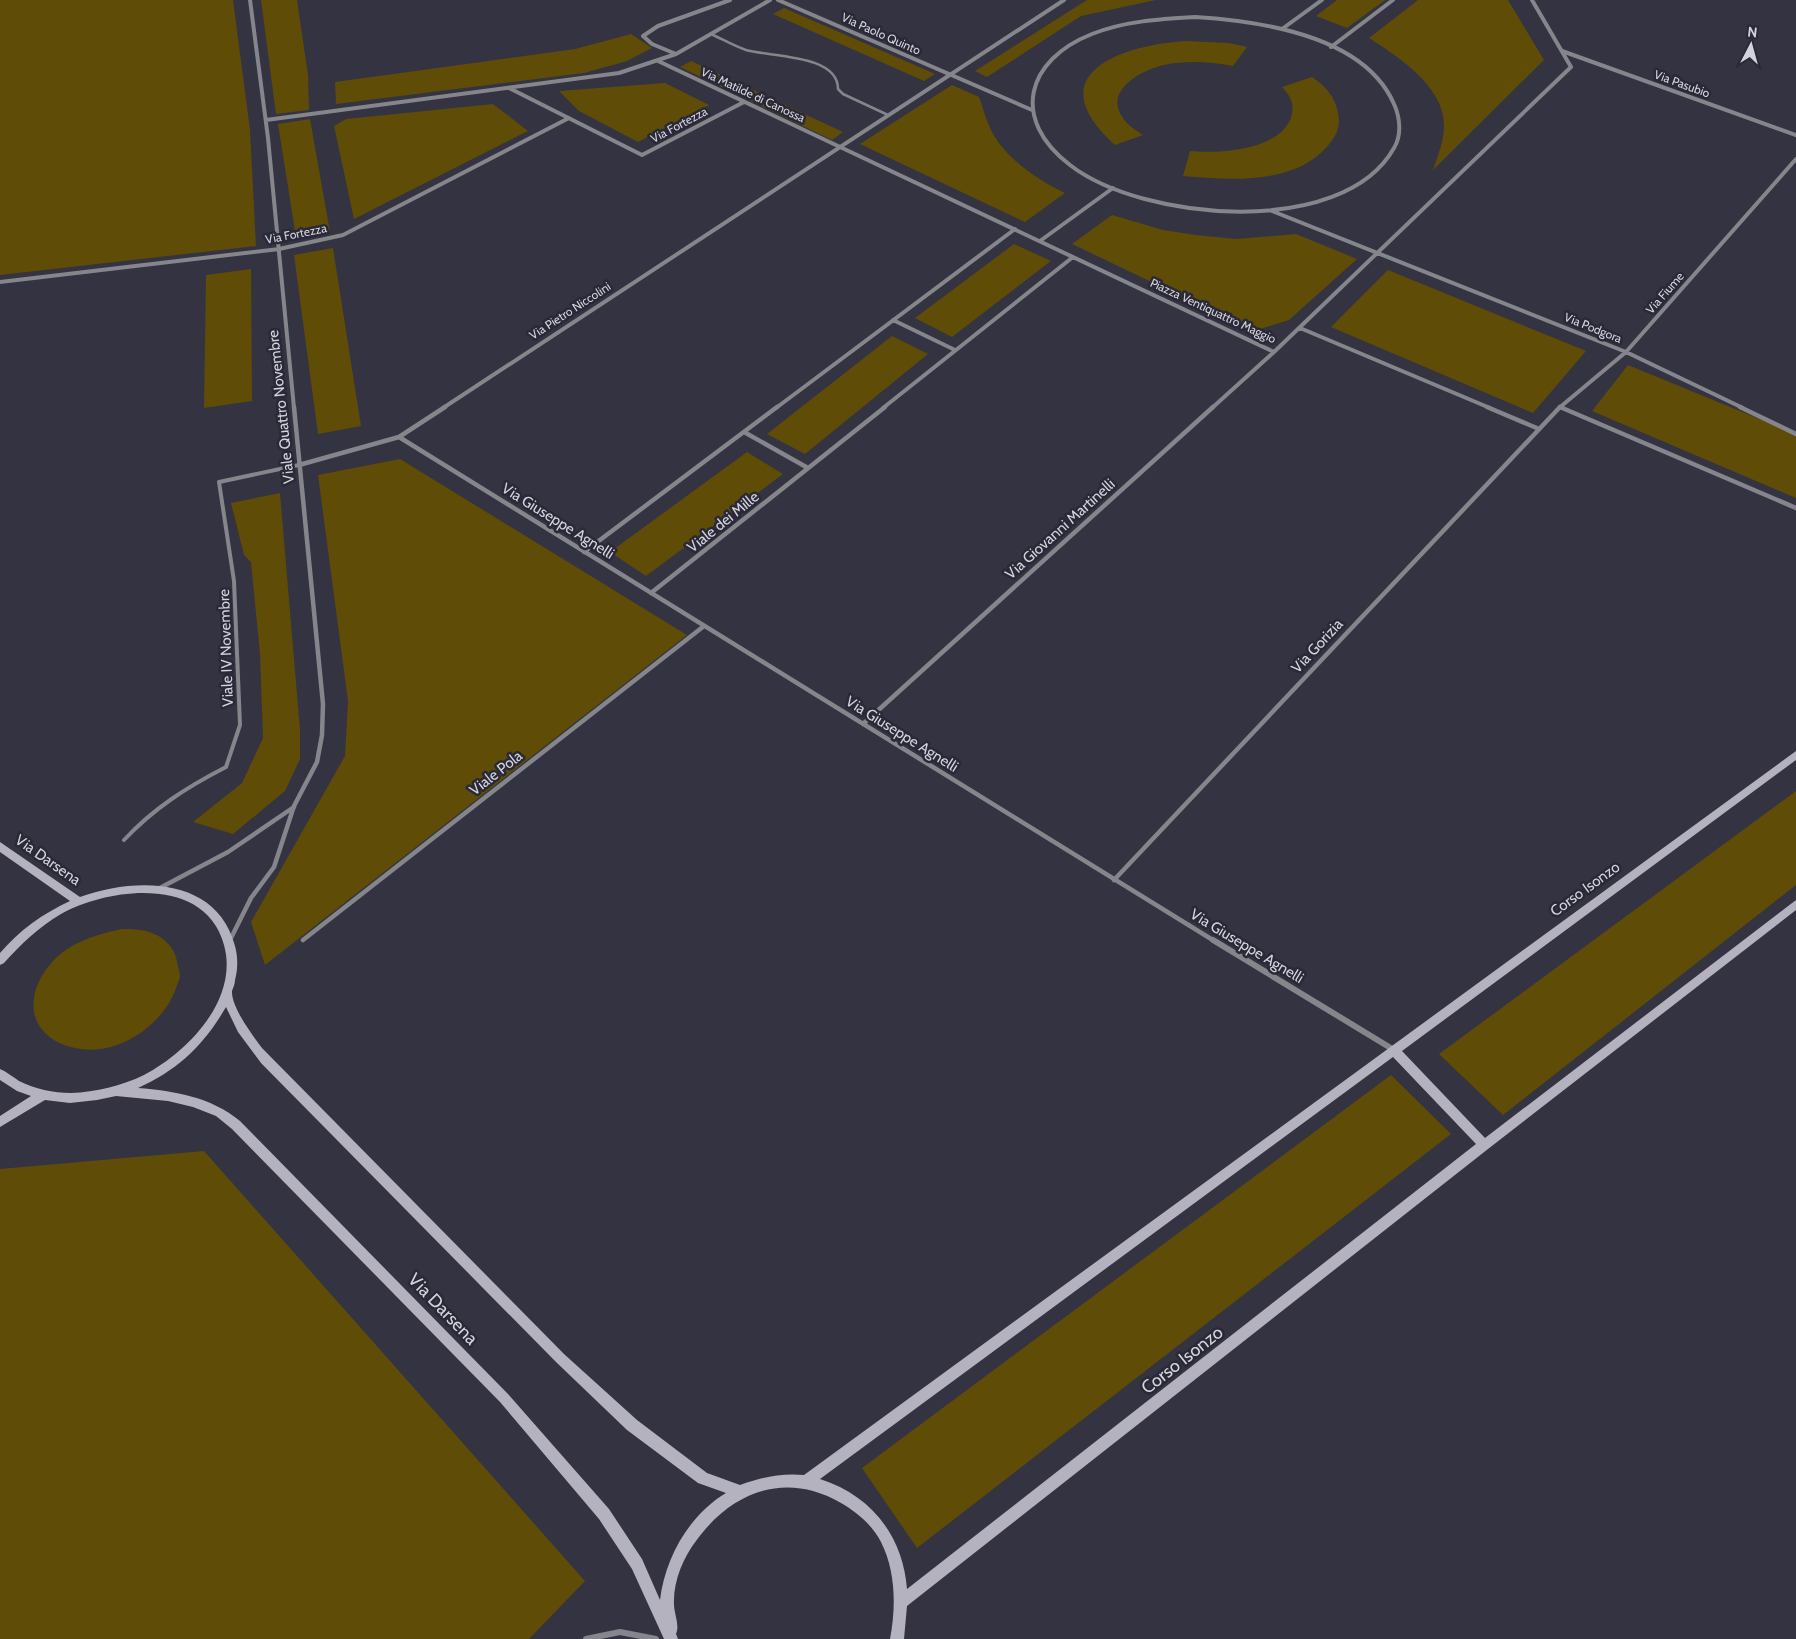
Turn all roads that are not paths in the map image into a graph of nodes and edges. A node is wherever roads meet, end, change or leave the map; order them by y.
1 (250, 0) edge
2 (730, 0) edge
3 (770, 0) edge
4 (778, 0) edge
5 (1064, 0) edge
6 (1322, 0) edge
7 (1393, 0) edge
8 (1532, 0) edge
9 (1282, 29) junction
10 (711, 34) junction
11 (1331, 46) junction
12 (1562, 51) junction
13 (676, 54) junction
14 (658, 62) junction
15 (949, 74) junction
16 (509, 88) junction
17 (744, 102) junction
18 (1032, 110) junction
19 (888, 115) junction
20 (569, 118) junction
21 (266, 120) junction
22 (1796, 135) edge
23 (838, 146) junction
24 (1796, 159) edge
25 (1113, 188) junction
26 (1270, 210) junction
27 (1015, 229) junction
28 (1040, 241) junction
29 (279, 249) junction
30 (1378, 253) junction
31 (1072, 256) junction
32 (0, 282) edge
33 (893, 320) junction
34 (1300, 328) junction
35 (955, 350) junction
36 (1274, 352) junction
37 (1626, 352) junction
38 (1560, 407) junction
39 (1539, 429) junction
40 (744, 432) junction
41 (1796, 434) edge
42 (399, 436) junction
43 (300, 465) junction
44 (808, 468) junction
45 (1796, 508) edge
46 (584, 552) junction
47 (651, 594) junction
48 (704, 626) junction
49 (863, 724) junction
50 (1796, 755) edge
51 (294, 806) junction
52 (124, 840) dead end
53 (0, 846) edge
54 (1114, 880) junction
55 (158, 889) junction
56 (78, 901) junction
57 (1796, 904) edge
58 (303, 940) dead end
59 (229, 942) junction
60 (0, 960) edge
61 (227, 993) junction
62 (1394, 1050) junction
63 (0, 1074) edge
64 (117, 1091) junction
65 (43, 1095) junction
66 (0, 1122) edge
67 (1484, 1145) junction
68 (807, 1481) junction
69 (738, 1491) junction
70 (902, 1602) junction
71 (586, 1639) edge
72 (656, 1639) edge
73 (672, 1639) edge
74 (897, 1639) edge

1 - 21 street, Viale Quattro Novembre
2 - 13 street
3 - 10 street
4 - 15 street, Via Paolo Quinto
5 - 15 street
6 - 9 street
7 - 11 street
8 - 12 street, Piazza Ventiquattro Maggio
9 - 11 street
9 - 18 street
10 - 13 street
10 - 19 lane
11 - 26 street
12 - 22 street, Via Pasubio
12 - 30 street, Piazza Ventiquattro Maggio
13 - 14 street
14 - 16 street
14 - 17 street, Via Matilde di Canossa
15 - 18 street
15 - 19 street
16 - 20 street, Via Fortezza
16 - 21 street
17 - 20 street, Via Fortezza
17 - 23 street, Via Matilde di Canossa
18 - 25 street
19 - 23 street
20 - 29 street, Via Fortezza
21 - 29 street, Viale Quattro Novembre
23 - 27 street, Piazza Ventiquattro Maggio
23 - 42 street, Via Pietro Niccolini
24 - 37 street, Via Fiume
25 - 26 street
25 - 28 street
26 - 30 street
27 - 28 street, Piazza Ventiquattro Maggio
27 - 33 street
28 - 31 street, Piazza Ventiquattro Maggio
29 - 32 street, Via Fortezza
29 - 43 street, Viale Quattro Novembre
30 - 34 street, Piazza Ventiquattro Maggio
30 - 37 street, Via Podgora
31 - 35 street, Viale dei Mille
31 - 36 street, Piazza Ventiquattro Maggio
33 - 35 street
33 - 40 street
34 - 36 street, Piazza Ventiquattro Maggio
34 - 39 street
35 - 44 street, Viale dei Mille
36 - 49 street, Via Giovanni Martinelli
37 - 38 street, Via Fiume
37 - 41 street, Via Podgora
38 - 39 street, Via Fiume
38 - 45 street
39 - 54 street, Via Gorizia
40 - 44 street
40 - 46 street
42 - 43 street, Via Pietro Niccolini
42 - 46 street, Via Giuseppe Agnelli
43 - 51 street, Viale Quattro Novembre
43 - 52 lane, Viale IV Novembre
44 - 47 street, Viale dei Mille
46 - 47 street, Via Giuseppe Agnelli
47 - 48 street, Via Giuseppe Agnelli
48 - 49 street, Via Giuseppe Agnelli
48 - 58 street, Viale Pola
49 - 54 street, Via Giuseppe Agnelli
50 - 62 main road, Corso Isonzo
51 - 55 street, Viale Quattro Novembre
51 - 59 street, Viale Quattro Novembre
53 - 56 main road, Via Darsena
54 - 62 street, Via Giuseppe Agnelli
55 - 56 main road, Via Darsena
55 - 59 main road, Via Darsena
56 - 60 main road, Via Darsena
57 - 67 main road, Corso Isonzo
59 - 61 main road, Via Darsena
61 - 64 main road, Via Darsena
61 - 69 main road
62 - 67 main road
62 - 68 main road, Corso Isonzo
63 - 65 main road, Via Darsena
64 - 65 main road, Via Darsena
64 - 73 main road, Via Darsena
65 - 66 main road
67 - 70 main road, Corso Isonzo
68 - 69 main road, Via Darsena
68 - 70 main road, Via Darsena
69 - 73 main road, Via Darsena
70 - 74 main road, Via Darsena
71 - 72 street

